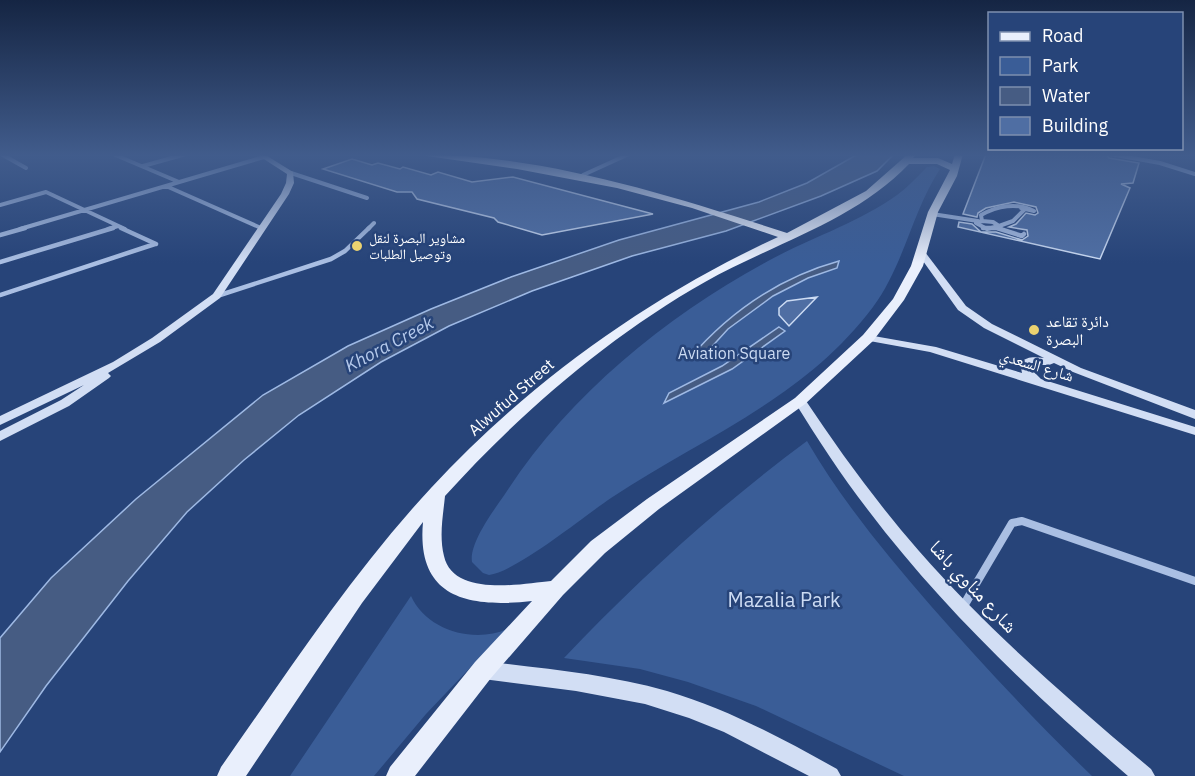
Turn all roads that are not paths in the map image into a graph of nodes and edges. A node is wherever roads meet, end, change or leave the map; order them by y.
1 (152, 190) edge
2 (176, 190) edge
3 (287, 190) edge
4 (344, 190) edge
5 (631, 190) edge
6 (653, 190) edge
7 (875, 190) edge
8 (944, 190) edge
9 (367, 198) dead end
10 (0, 205) edge
11 (717, 210) junction
12 (85, 211) junction
13 (932, 214) junction
14 (980, 221) junction
15 (375, 223) dead end
16 (118, 226) junction
17 (998, 227) junction
18 (261, 228) junction
19 (791, 234) junction
20 (1024, 234) dead end
21 (0, 235) edge
22 (922, 254) junction
23 (0, 262) edge
24 (1, 294) edge
25 (217, 296) junction
26 (868, 338) junction
27 (117, 364) junction
28 (1077, 369) junction
29 (1041, 383) junction
30 (800, 401) junction
31 (1195, 415) edge
32 (0, 421) edge
33 (1195, 431) edge
34 (0, 436) edge
35 (436, 494) junction
36 (1195, 581) edge
37 (556, 589) junction
38 (962, 609) junction
39 (483, 670) junction
40 (230, 776) edge
41 (399, 776) edge
42 (830, 776) edge
43 (1144, 776) edge

1 - 12 street
2 - 18 street
3 - 18 street
4 - 9 street
5 - 11 main road
6 - 11 main road
7 - 19 main road, Alwufud Street
8 - 13 main road
10 - 12 street
11 - 19 main road
12 - 16 street
12 - 21 street
13 - 14 street
13 - 22 main road
14 - 17 street
14 - 17 street
15 - 25 street
16 - 23 street
16 - 24 street
17 - 20 street
18 - 25 street
19 - 35 main road, Alwufud Street
22 - 26 main road
22 - 28 street, شارع السعدي
25 - 27 street
26 - 29 street, شارع السعدي
26 - 30 main road
27 - 32 street
27 - 34 street
28 - 29 street
28 - 31 street, شارع السعدي
29 - 33 street, شارع السعدي
30 - 37 main road
30 - 38 street, شارع مناوي باشا
35 - 37 main road
35 - 40 main road, Alwufud Street
36 - 38 street
37 - 39 main road
38 - 43 street, شارع مناوي باشا
39 - 41 main road
39 - 42 street

